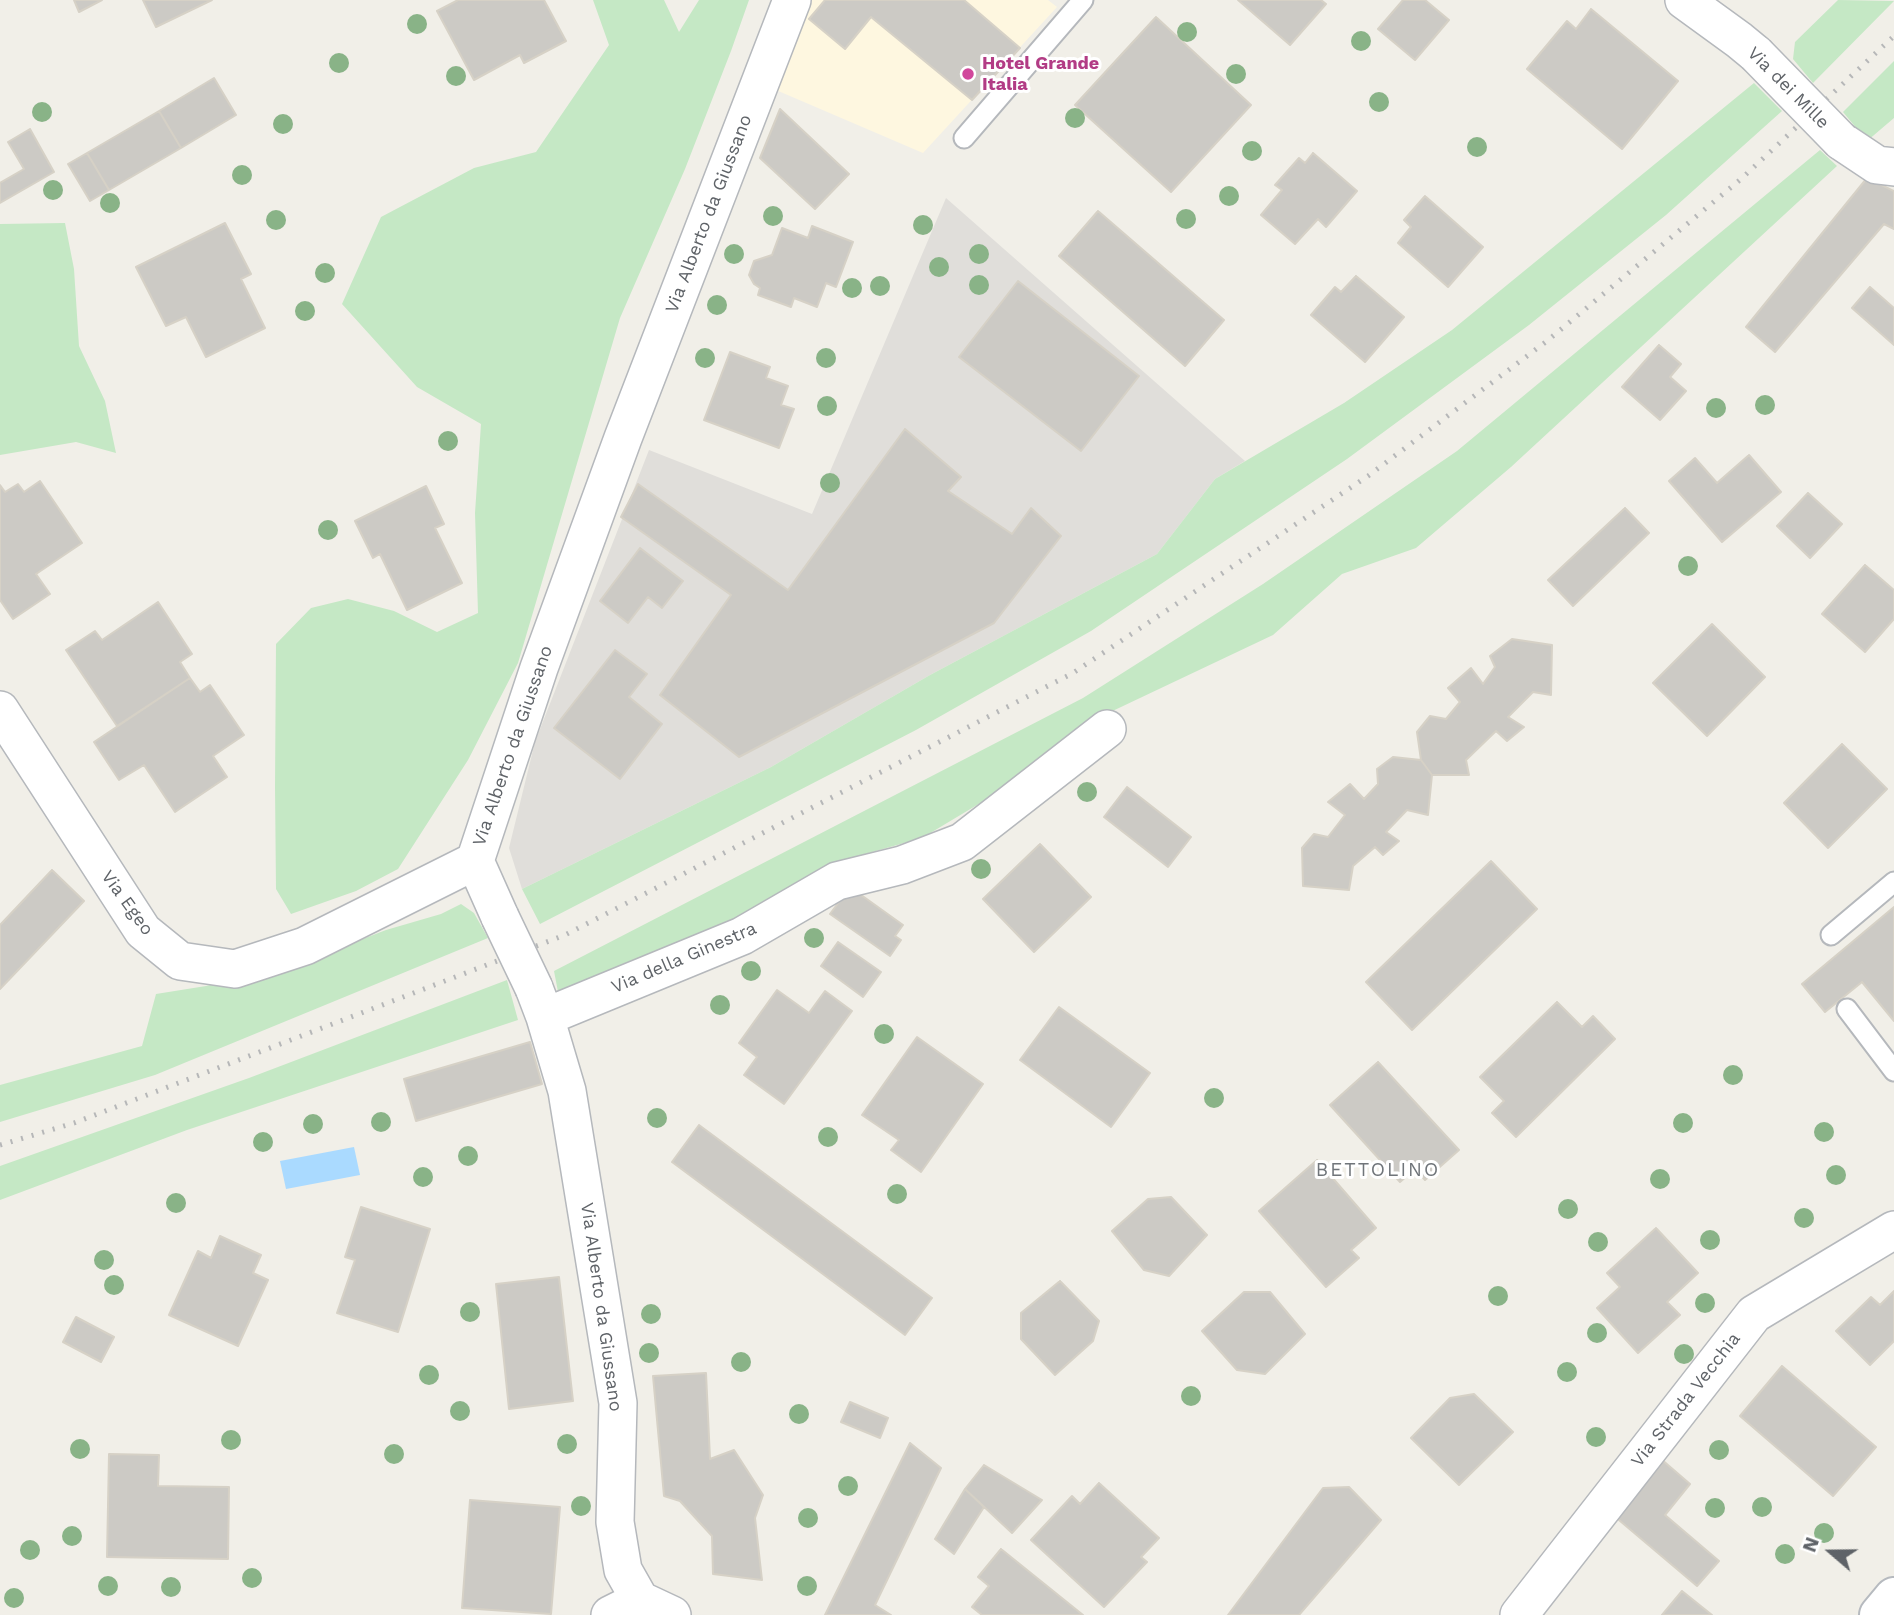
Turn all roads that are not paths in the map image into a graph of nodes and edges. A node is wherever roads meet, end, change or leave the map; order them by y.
1 (792, 0) edge
2 (1083, 0) edge
3 (1684, 0) edge
4 (964, 138) dead end
5 (1894, 167) edge
6 (0, 710) edge
7 (1107, 729) dead end
8 (475, 861) junction
9 (1894, 882) edge
10 (1831, 935) dead end
11 (540, 1002) junction
12 (1847, 1009) dead end
13 (1894, 1071) edge
14 (1894, 1230) edge
15 (1894, 1597) edge
16 (640, 1610) edge
17 (1519, 1615) edge
18 (1879, 1615) edge

1 - 8 street, Via Alberto da Giussano
2 - 4 lane
3 - 5 street, Via dei Mille, bridge
6 - 8 street, Via Egeo
7 - 11 street, Via della Ginestra
8 - 11 street, Via Alberto da Giussano, bridge
9 - 10 lane
11 - 16 street, Via Alberto da Giussano
12 - 13 lane
14 - 17 street, Via Strada Vecchia
15 - 18 street

